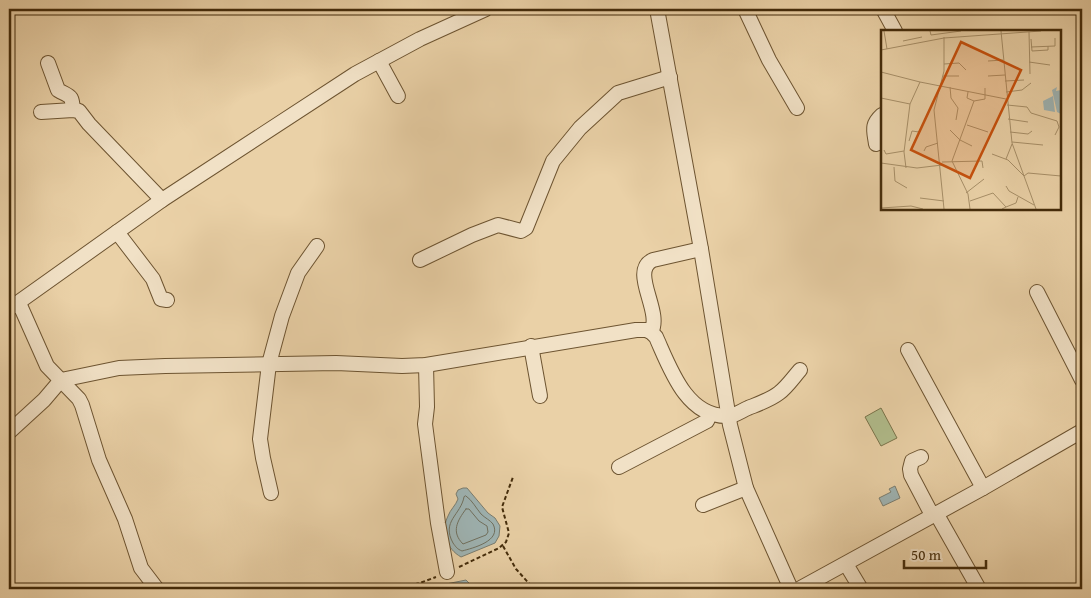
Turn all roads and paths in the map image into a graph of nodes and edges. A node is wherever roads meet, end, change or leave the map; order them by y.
1 (486, 9) edge
2 (657, 9) edge
3 (745, 9) edge
4 (883, 9) edge
5 (894, 30) edge
6 (379, 61) junction
7 (48, 63) dead end
8 (670, 77) junction
9 (398, 96) dead end
10 (797, 108) dead end
11 (73, 110) junction
12 (40, 112) dead end
13 (881, 116) edge
14 (876, 144) dead end
15 (162, 200) junction
16 (117, 232) junction
17 (317, 246) dead end
18 (701, 249) junction
19 (420, 260) dead end
20 (1037, 292) dead end
21 (167, 300) dead end
22 (14, 306) edge
23 (651, 332) junction
24 (531, 346) junction
25 (908, 350) dead end
26 (269, 364) junction
27 (426, 365) junction
28 (800, 370) dead end
29 (61, 380) junction
30 (1082, 380) edge
31 (540, 396) dead end
32 (710, 414) junction
33 (728, 417) junction
34 (1082, 431) edge
35 (9, 432) edge
36 (921, 457) dead end
37 (619, 467) dead end
38 (513, 477) dead end
39 (746, 488) junction
40 (983, 488) junction
41 (271, 493) dead end
42 (703, 505) dead end
43 (934, 514) junction
44 (503, 546) junction
45 (846, 564) junction
46 (448, 572) junction
47 (157, 589) edge
48 (396, 589) edge
49 (534, 589) edge
50 (791, 589) edge
51 (799, 589) edge
52 (861, 589) edge
53 (979, 589) edge

1 - 6 street
2 - 8 street
3 - 10 street
4 - 5 street
6 - 9 street
6 - 15 street
7 - 11 street
8 - 18 street
8 - 19 street
11 - 12 street
11 - 15 street
13 - 14 street
15 - 16 street
16 - 21 street
16 - 22 street
17 - 26 street
18 - 23 street
18 - 33 street
20 - 30 street
22 - 29 street
23 - 24 street
23 - 32 street
24 - 27 street
24 - 31 street
25 - 40 street
26 - 27 street
26 - 29 street
26 - 41 street
27 - 46 street
28 - 33 street
29 - 35 street
29 - 47 street
32 - 33 street
32 - 37 street
33 - 39 street
34 - 40 street
36 - 43 street
38 - 44 path
39 - 42 street
39 - 50 street
40 - 43 street
43 - 45 street
43 - 53 street
44 - 46 path
44 - 49 path
45 - 51 street
45 - 52 street
46 - 48 path

